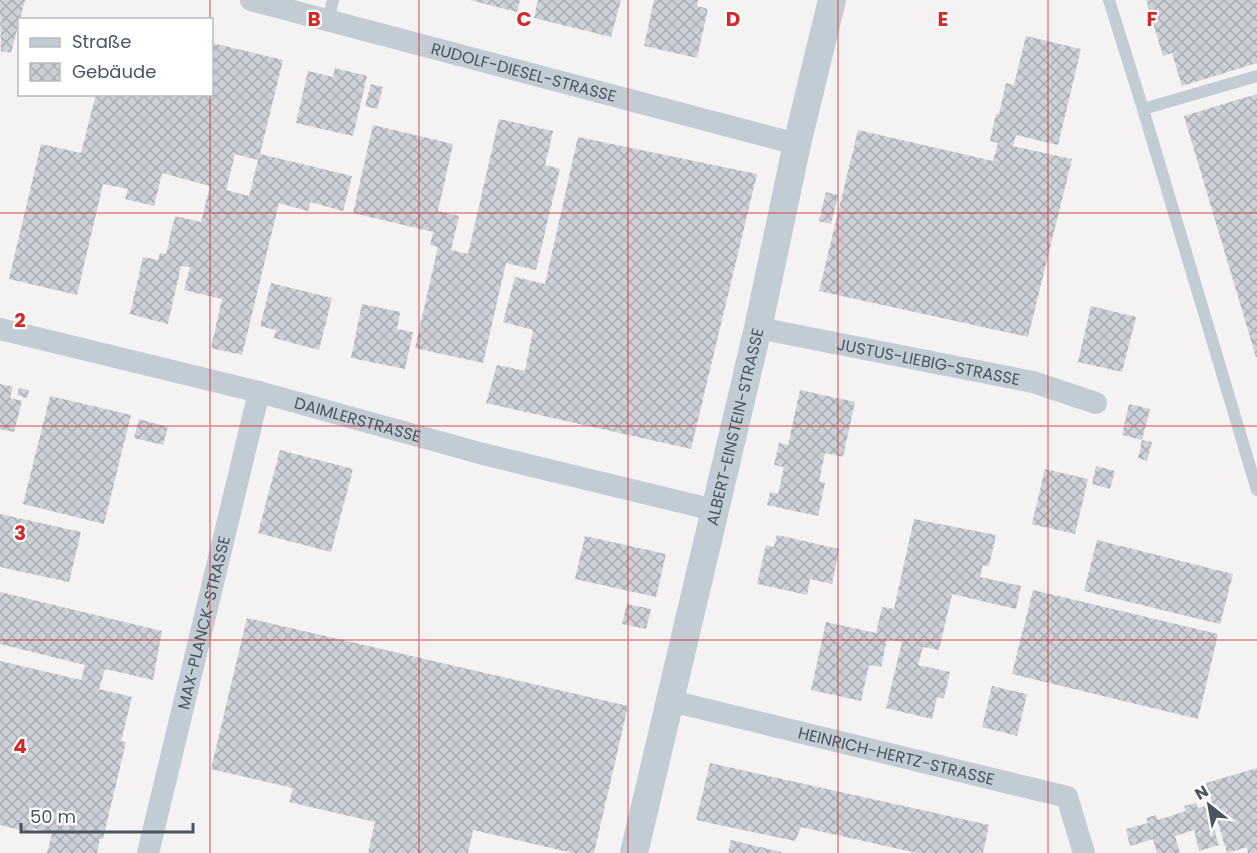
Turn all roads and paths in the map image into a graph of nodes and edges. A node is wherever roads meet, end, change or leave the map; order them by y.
1 (251, 0) edge
2 (832, 0) edge
3 (1109, 0) edge
4 (330, 10) edge
5 (1257, 76) edge
6 (1143, 110) junction
7 (797, 144) junction
8 (758, 328) junction
9 (0, 329) edge
10 (260, 392) junction
11 (1096, 403) dead end
12 (1257, 490) edge
13 (714, 510) junction
14 (671, 701) junction
15 (148, 853) edge
16 (634, 853) edge
17 (1084, 853) edge

1 - 4 street, RUDOLF-DIESEL-STRASSE
2 - 7 street, ALBERT-EINSTEIN-STRASSE
3 - 6 lane
4 - 7 street, RUDOLF-DIESEL-STRASSE
5 - 6 lane
6 - 12 lane
7 - 8 street, ALBERT-EINSTEIN-STRASSE
8 - 11 street, JUSTUS-LIEBIG-STRASSE
8 - 13 street, ALBERT-EINSTEIN-STRASSE
9 - 10 street, DAIMLERSTRASSE
10 - 13 street, DAIMLERSTRASSE
10 - 15 street, MAX-PLANCK-STRASSE
13 - 14 street, ALBERT-EINSTEIN-STRASSE
14 - 16 street, ALBERT-EINSTEIN-STRASSE
14 - 17 street, HEINRICH-HERTZ-STRASSE

